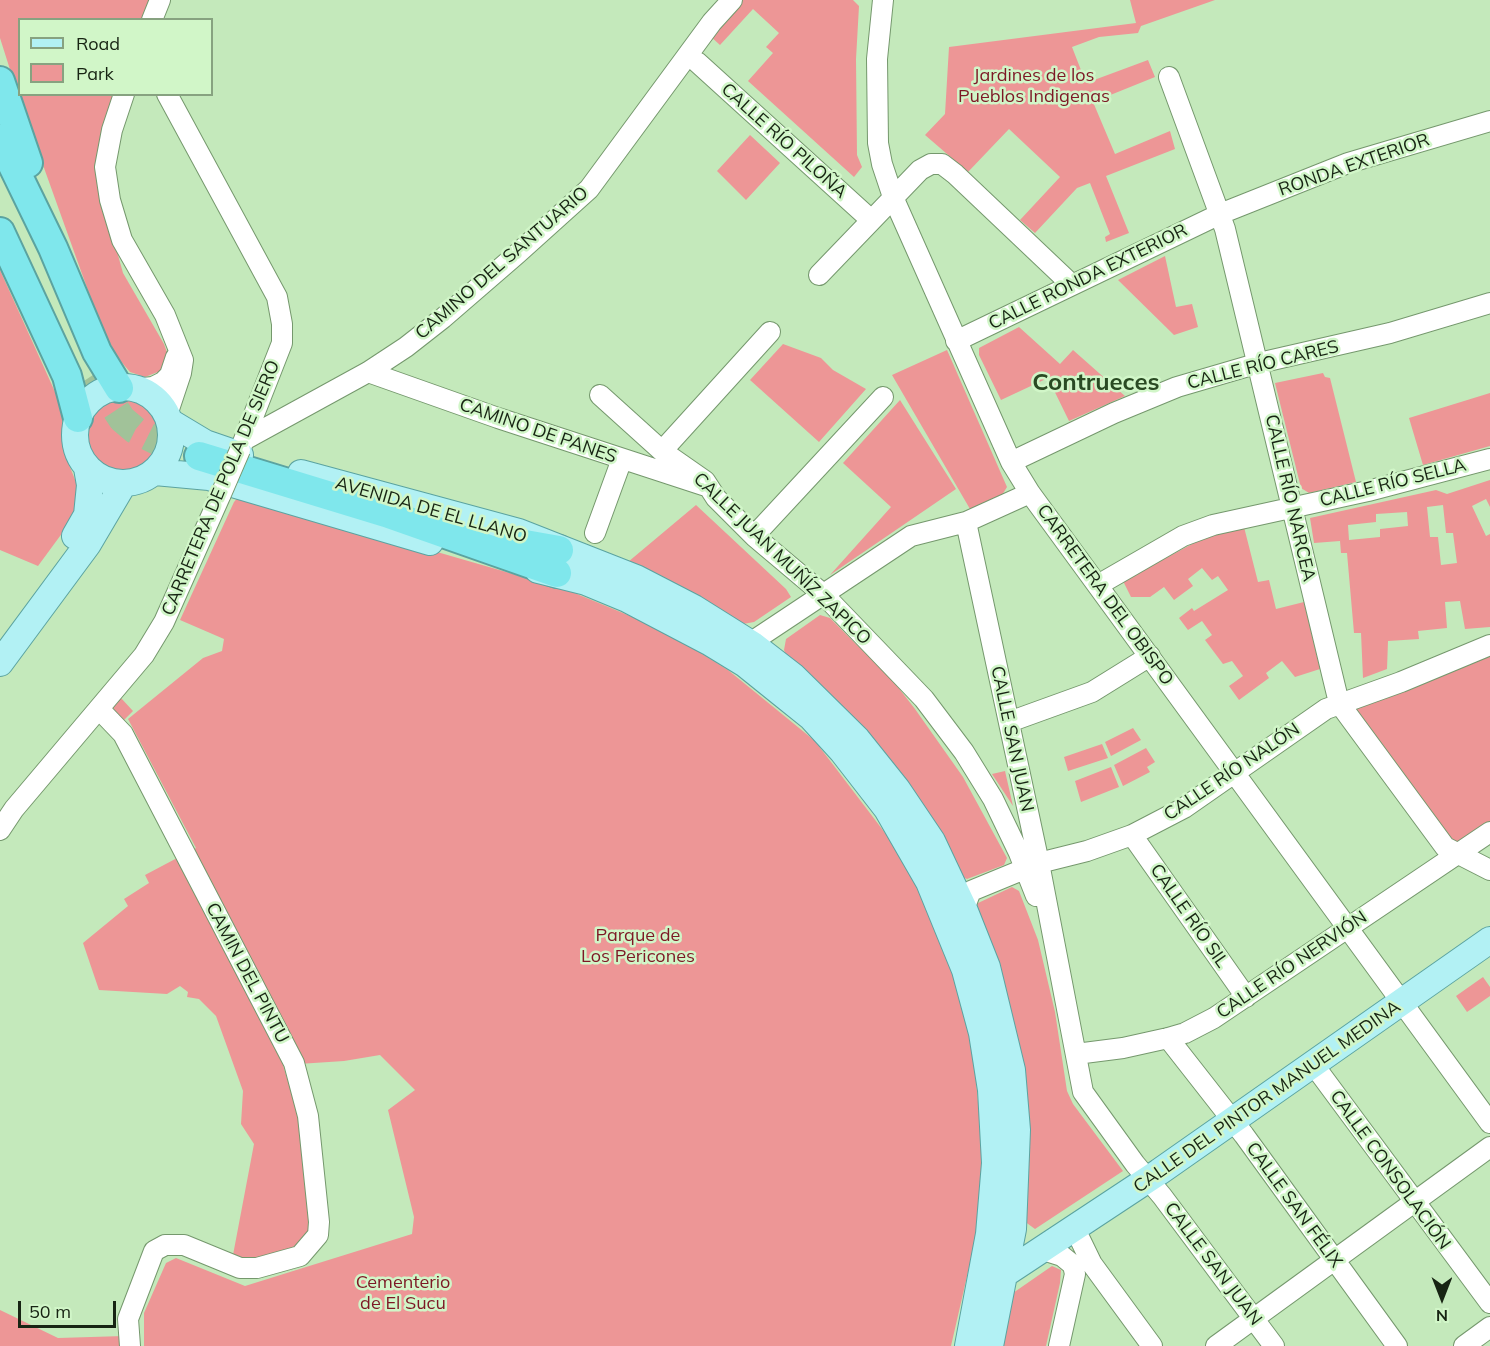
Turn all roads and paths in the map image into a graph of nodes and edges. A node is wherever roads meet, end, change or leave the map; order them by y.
1 (160, 0) edge
2 (732, 0) edge
3 (883, 0) edge
4 (153, 18) edge
5 (697, 62) dead end
6 (1169, 77) dead end
7 (0, 81) edge
8 (123, 96) edge
9 (168, 96) edge
10 (1490, 121) edge
11 (0, 139) edge
12 (0, 179) edge
13 (893, 197) junction
14 (1220, 213) junction
15 (870, 219) junction
16 (0, 231) edge
17 (53, 248) junction
18 (819, 275) dead end
19 (1071, 285) junction
20 (1490, 303) edge
21 (770, 332) dead end
22 (175, 337) junction
23 (956, 341) junction
24 (1259, 363) junction
25 (368, 372) junction
26 (93, 375) tunnel mouth
27 (127, 388) junction
28 (600, 395) dead end
29 (883, 397) dead end
30 (78, 418) junction
31 (169, 419) junction
32 (242, 445) junction
33 (662, 451) junction
34 (199, 456) tunnel mouth
35 (622, 459) junction
36 (1490, 459) edge
37 (1011, 462) junction
38 (87, 468) junction
39 (155, 472) junction
40 (124, 483) junction
41 (709, 486) junction
42 (1030, 493) junction
43 (1292, 507) junction
44 (966, 522) junction
45 (595, 533) dead end
46 (754, 536) junction
47 (558, 561) junction
48 (1098, 585) junction
49 (824, 595) junction
50 (0, 638) edge
51 (750, 644) junction
52 (1490, 645) edge
53 (1150, 656) junction
54 (0, 663) edge
55 (1339, 703) junction
56 (99, 709) junction
57 (1009, 722) junction
58 (1235, 773) junction
59 (2, 824) edge
60 (1031, 825) junction
61 (1007, 827) junction
62 (1490, 832) edge
63 (1132, 835) junction
64 (1456, 853) junction
65 (1033, 866) junction
66 (1490, 870) edge
67 (958, 899) junction
68 (1348, 926) junction
69 (1490, 940) edge
70 (1246, 997) junction
71 (1403, 1003) junction
72 (1168, 1038) junction
73 (1076, 1054) junction
74 (1313, 1064) junction
75 (1233, 1121) junction
76 (1490, 1123) edge
77 (1490, 1147) edge
78 (1148, 1180) junction
79 (1413, 1201) junction
80 (1075, 1228) junction
81 (1013, 1229) junction
82 (1043, 1250) junction
83 (1333, 1260) junction
84 (1083, 1269) junction
85 (1006, 1273) junction
86 (1490, 1303) edge
87 (975, 1304) junction
88 (1254, 1318) junction
89 (1490, 1327) edge
90 (130, 1346) edge
91 (968, 1346) edge
92 (990, 1346) edge
93 (1059, 1346) edge
94 (1152, 1346) edge
95 (1216, 1346) edge
96 (1274, 1346) edge
97 (1397, 1346) edge
98 (1464, 1346) edge

1 - 4 street
2 - 25 street, CAMINO DEL SANTUARIO
3 - 13 street, CARRETERA DEL OBISPO
5 - 15 street, CALLE RÍO PILOÑA
6 - 14 street, CALLE RÍO NARCEA
7 - 17 highway
8 - 22 street
9 - 32 street, CARRETERA DE POLA DE SIERO
10 - 14 street, RONDA EXTERIOR
11 - 17 highway
12 - 26 highway
13 - 15 street
13 - 19 street
13 - 23 street, CARRETERA DEL OBISPO
14 - 19 street, CALLE RONDA EXTERIOR
14 - 24 street, CALLE RÍO NARCEA
15 - 18 street
16 - 30 highway
17 - 27 highway
19 - 23 street, CALLE RONDA EXTERIOR
20 - 24 street, CALLE RÍO CARES
21 - 33 street
22 - 27 street
22 - 31 street
23 - 37 street, CARRETERA DEL OBISPO
24 - 37 street, CALLE RÍO CARES
24 - 43 street, CALLE RÍO NARCEA
25 - 32 street, CAMINO DEL SANTUARIO
25 - 35 street, CAMINO DE PANES
27 - 30 main road
27 - 31 main road
28 - 33 street, CALLE JUAN MUÑÍZ ZAPICO
29 - 46 street
30 - 38 main road
31 - 39 main road
31 - 47 main road, AVENIDA DE EL LLANO
32 - 56 street, CARRETERA DE POLA DE SIERO, bridge
33 - 41 street, CALLE JUAN MUÑÍZ ZAPICO
34 - 47 highway
35 - 41 street, CAMINO DE PANES
35 - 45 street
36 - 43 street, CALLE RÍO SELLA
37 - 42 street, CARRETERA DEL OBISPO
38 - 40 main road
38 - 50 main road
39 - 40 main road
39 - 47 main road, AVENIDA DE EL LLANO
40 - 54 main road
41 - 46 street, CALLE JUAN MUÑÍZ ZAPICO
42 - 44 street
42 - 48 street, CARRETERA DEL OBISPO
43 - 48 street, CALLE RÍO SELLA
43 - 55 street, CALLE RÍO NARCEA
44 - 49 street
44 - 57 street, CALLE SAN JUAN
46 - 49 street, CALLE JUAN MUÑÍZ ZAPICO
47 - 51 main road, AVENIDA DE EL LLANO
47 - 67 main road, AVENIDA DE EL LLANO
48 - 53 street, CARRETERA DEL OBISPO
49 - 51 street
49 - 61 street, CALLE JUAN MUÑÍZ ZAPICO
51 - 67 main road, AVENIDA DE EL LLANO
52 - 55 street, CALLE RÍO NALÓN
53 - 57 street
53 - 58 street, CARRETERA DEL OBISPO
55 - 58 street, CALLE RÍO NALÓN
55 - 64 street, CALLE RÍO NARCEA
56 - 59 street, CARRETERA DE POLA DE SIERO
56 - 90 street, CAMIN DEL PINTU
57 - 60 street, CALLE SAN JUAN
58 - 63 street, CALLE RÍO NALÓN
58 - 68 street, CARRETERA DEL OBISPO
60 - 61 street
60 - 65 street, CALLE SAN JUAN
61 - 65 street, CALLE JUAN MUÑÍZ ZAPICO
62 - 64 street, CALLE RÍO NERVIÓN
63 - 65 street, CALLE RÍO NALÓN
63 - 70 street, CALLE RÍO SIL
64 - 66 street, CALLE RÍO NARCEA
64 - 68 street, CALLE RÍO NERVIÓN
65 - 67 street, CALLE RÍO NALÓN
65 - 73 street, CALLE SAN JUAN
67 - 81 main road, AVENIDA DE EL LLANO
67 - 87 main road, AVENIDA DE EL LLANO
68 - 70 street, CALLE RÍO NERVIÓN
68 - 71 street, CARRETERA DEL OBISPO
69 - 71 main road, CALLE DEL PINTOR MANUEL MEDINA
70 - 72 street, CALLE RÍO NERVIÓN
71 - 74 main road, CALLE DEL PINTOR MANUEL MEDINA
71 - 76 street, CARRETERA DEL OBISPO
72 - 73 street, CALLE RÍO NERVIÓN
72 - 75 street, CALLE SAN FÉLIX
73 - 78 street, CALLE SAN JUAN
74 - 75 main road, CALLE DEL PINTOR MANUEL MEDINA
74 - 79 street, CALLE CONSOLACIÓN
75 - 78 main road, CALLE DEL PINTOR MANUEL MEDINA
75 - 83 street, CALLE SAN FÉLIX
77 - 79 street
78 - 80 main road, CALLE DEL PINTOR MANUEL MEDINA
78 - 88 street, CALLE SAN JUAN
79 - 83 street
79 - 86 street, CALLE CONSOLACIÓN
80 - 82 main road, CALLE DEL PINTOR MANUEL MEDINA
80 - 84 street
81 - 82 main road
81 - 85 main road, AVENIDA DE EL LLANO
82 - 84 street
82 - 85 main road, CALLE DEL PINTOR MANUEL MEDINA
83 - 88 street
83 - 97 street, CALLE SAN FÉLIX
84 - 93 street
84 - 94 street
85 - 87 main road, CALLE DEL PINTOR MANUEL MEDINA
85 - 92 main road, AVENIDA DE EL LLANO
87 - 91 main road, AVENIDA DE EL LLANO
88 - 95 street
88 - 96 street, CALLE SAN JUAN
89 - 98 street

